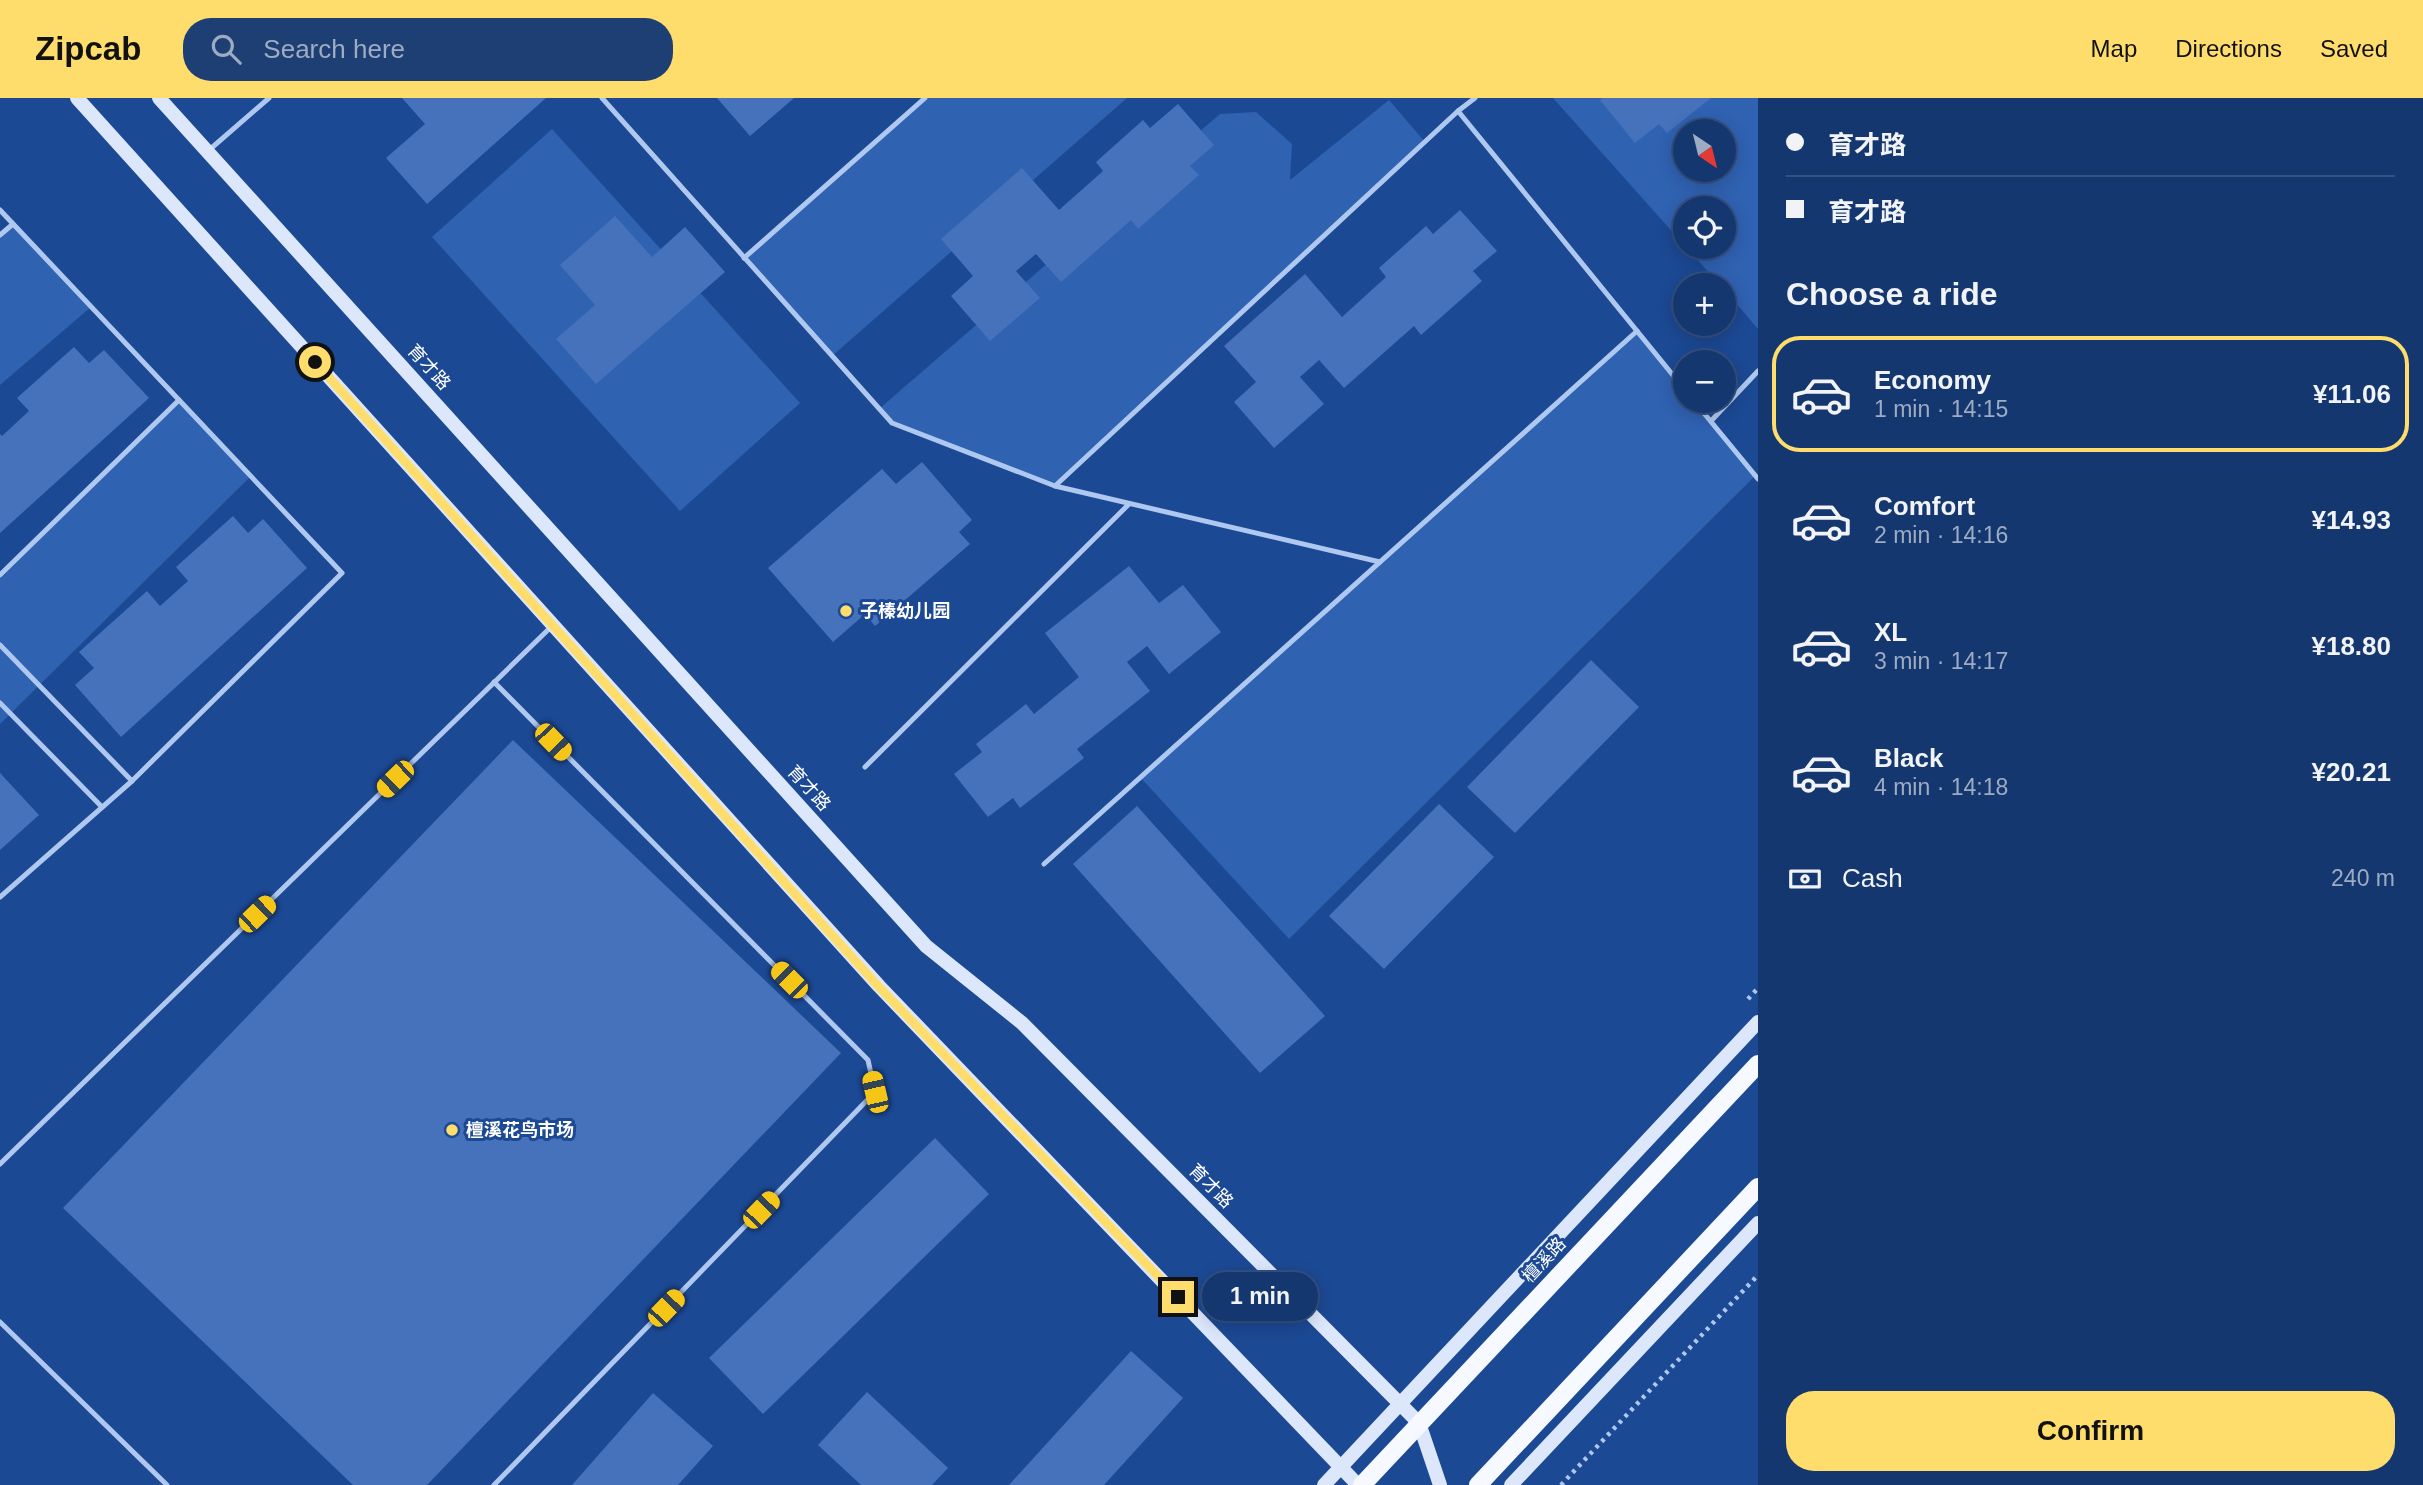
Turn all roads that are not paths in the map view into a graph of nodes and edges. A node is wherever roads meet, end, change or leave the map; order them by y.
1 (78, 98) edge
2 (159, 98) edge
3 (269, 98) edge
4 (602, 98) edge
5 (925, 98) edge
6 (1475, 98) edge
7 (1458, 111) junction
8 (208, 151) junction
9 (0, 210) edge
10 (13, 224) junction
11 (0, 235) edge
12 (744, 258) junction
13 (1637, 331) junction
14 (1758, 371) edge
15 (1673, 375) edge
16 (179, 400) junction
17 (1704, 413) edge
18 (1711, 421) junction
19 (1758, 479) edge
20 (1055, 486) junction
21 (1129, 504) junction
22 (1380, 562) junction
23 (0, 575) edge
24 (553, 625) junction
25 (0, 645) edge
26 (494, 682) junction
27 (0, 703) edge
28 (865, 767) dead end
29 (132, 781) junction
30 (102, 807) junction
31 (1044, 864) dead end
32 (0, 897) edge
33 (1758, 1022) edge
34 (1758, 1064) edge
35 (0, 1164) edge
36 (1758, 1187) edge
37 (1758, 1223) edge
38 (0, 1322) edge
39 (1400, 1405) junction
40 (1419, 1423) junction
41 (1341, 1467) junction
42 (167, 1485) edge
43 (494, 1485) edge
44 (1324, 1485) edge
45 (1360, 1485) edge
46 (1440, 1485) edge
47 (1478, 1485) edge
48 (1511, 1485) edge

1 - 24 street
2 - 8 street, 育才路
3 - 8 lane
4 - 12 lane
5 - 12 lane
6 - 7 lane
7 - 13 lane
7 - 20 lane
8 - 39 street, 育才路
9 - 10 lane
10 - 11 lane
10 - 16 lane
12 - 20 lane
13 - 15 lane
13 - 22 lane
14 - 18 lane
16 - 23 lane
16 - 29 lane
17 - 18 lane
18 - 19 lane
20 - 21 lane
21 - 22 lane
21 - 28 lane
22 - 31 lane
24 - 26 lane
24 - 41 street
25 - 29 lane
26 - 35 lane
26 - 43 lane
27 - 30 lane
29 - 30 lane
30 - 32 lane
33 - 39 street
34 - 40 main road, 檀溪路
36 - 47 main road
37 - 48 street
38 - 42 lane
39 - 40 street, 育才路
39 - 41 street
40 - 45 main road, 檀溪路
40 - 46 street, 育才路
41 - 44 street
41 - 45 street

